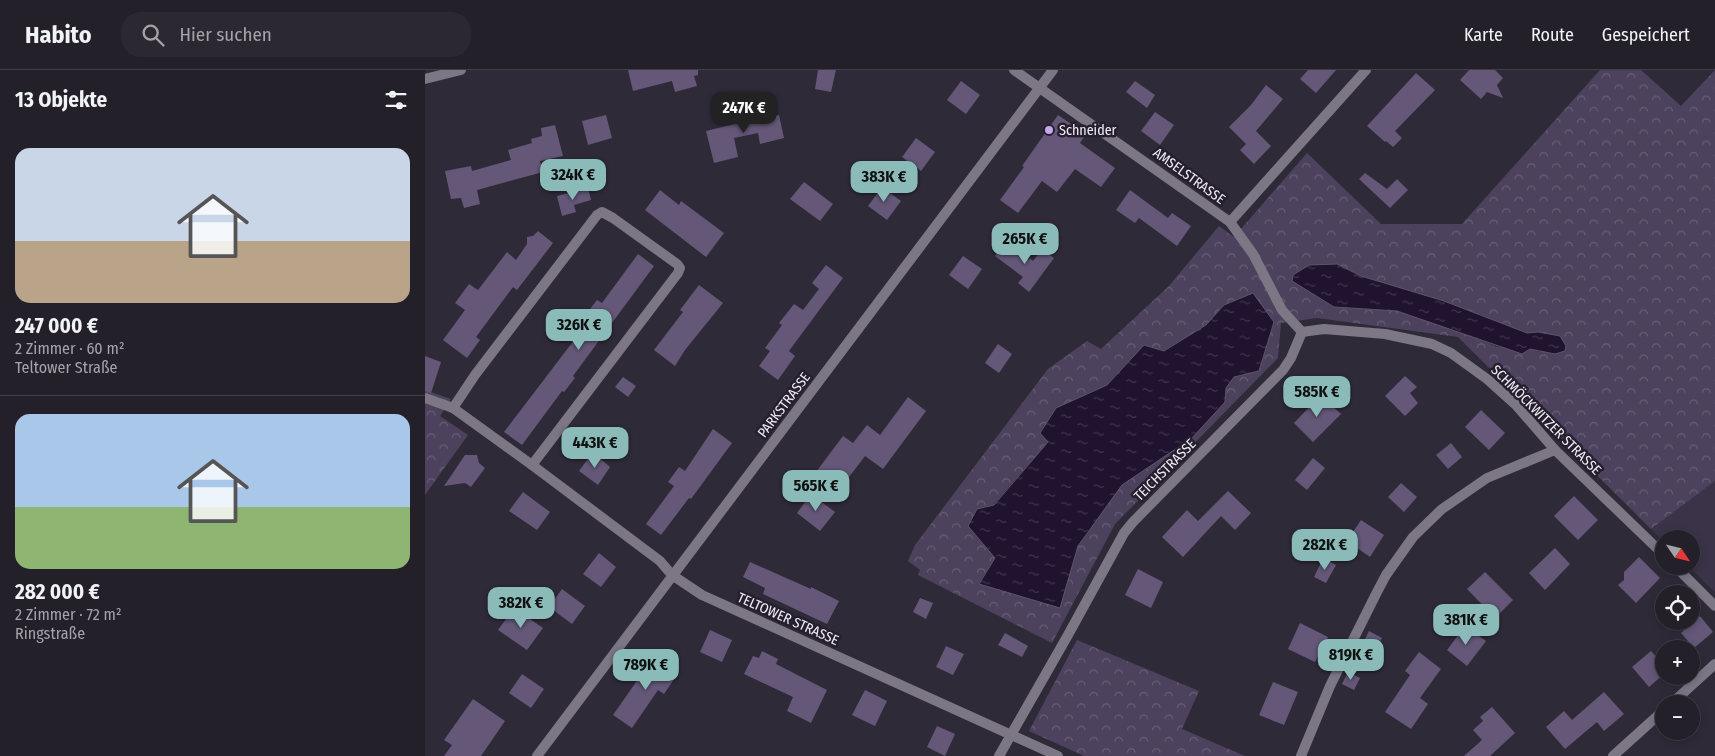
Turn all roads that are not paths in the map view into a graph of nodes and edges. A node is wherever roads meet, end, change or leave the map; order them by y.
1 (461, 70) edge
2 (1014, 70) edge
3 (1053, 70) edge
4 (1366, 70) edge
5 (425, 79) edge
6 (1039, 88) junction
7 (1230, 222) junction
8 (1302, 332) junction
9 (425, 398) edge
10 (453, 408) junction
11 (1555, 450) junction
12 (532, 465) junction
13 (1655, 545) edge
14 (672, 575) junction
15 (1684, 575) edge
16 (1715, 606) edge
17 (1715, 664) edge
18 (1681, 695) edge
19 (1655, 718) edge
20 (1010, 734) junction
21 (537, 756) edge
22 (999, 756) edge
23 (1058, 756) edge
24 (1301, 756) edge
25 (1613, 756) edge

1 - 5 street
2 - 6 street, AMSELSTRASSE
3 - 6 street, PARKSTRASSE
4 - 7 street, AMSELSTRASSE
6 - 7 street, AMSELSTRASSE
6 - 14 street, PARKSTRASSE
7 - 8 street
8 - 11 street, SCHMÖCKWITZER STRASSE
8 - 20 street, TEICHSTRASSE
9 - 10 street, TELTOWER STRASSE
10 - 12 street, TELTOWER STRASSE
10 - 12 street
11 - 13 street, SCHMÖCKWITZER STRASSE
11 - 24 street
12 - 14 street, TELTOWER STRASSE
14 - 20 street, TELTOWER STRASSE
14 - 21 street, PARKSTRASSE
15 - 16 street
17 - 18 street
19 - 25 street
20 - 22 street, TEICHSTRASSE
20 - 23 street, TELTOWER STRASSE

